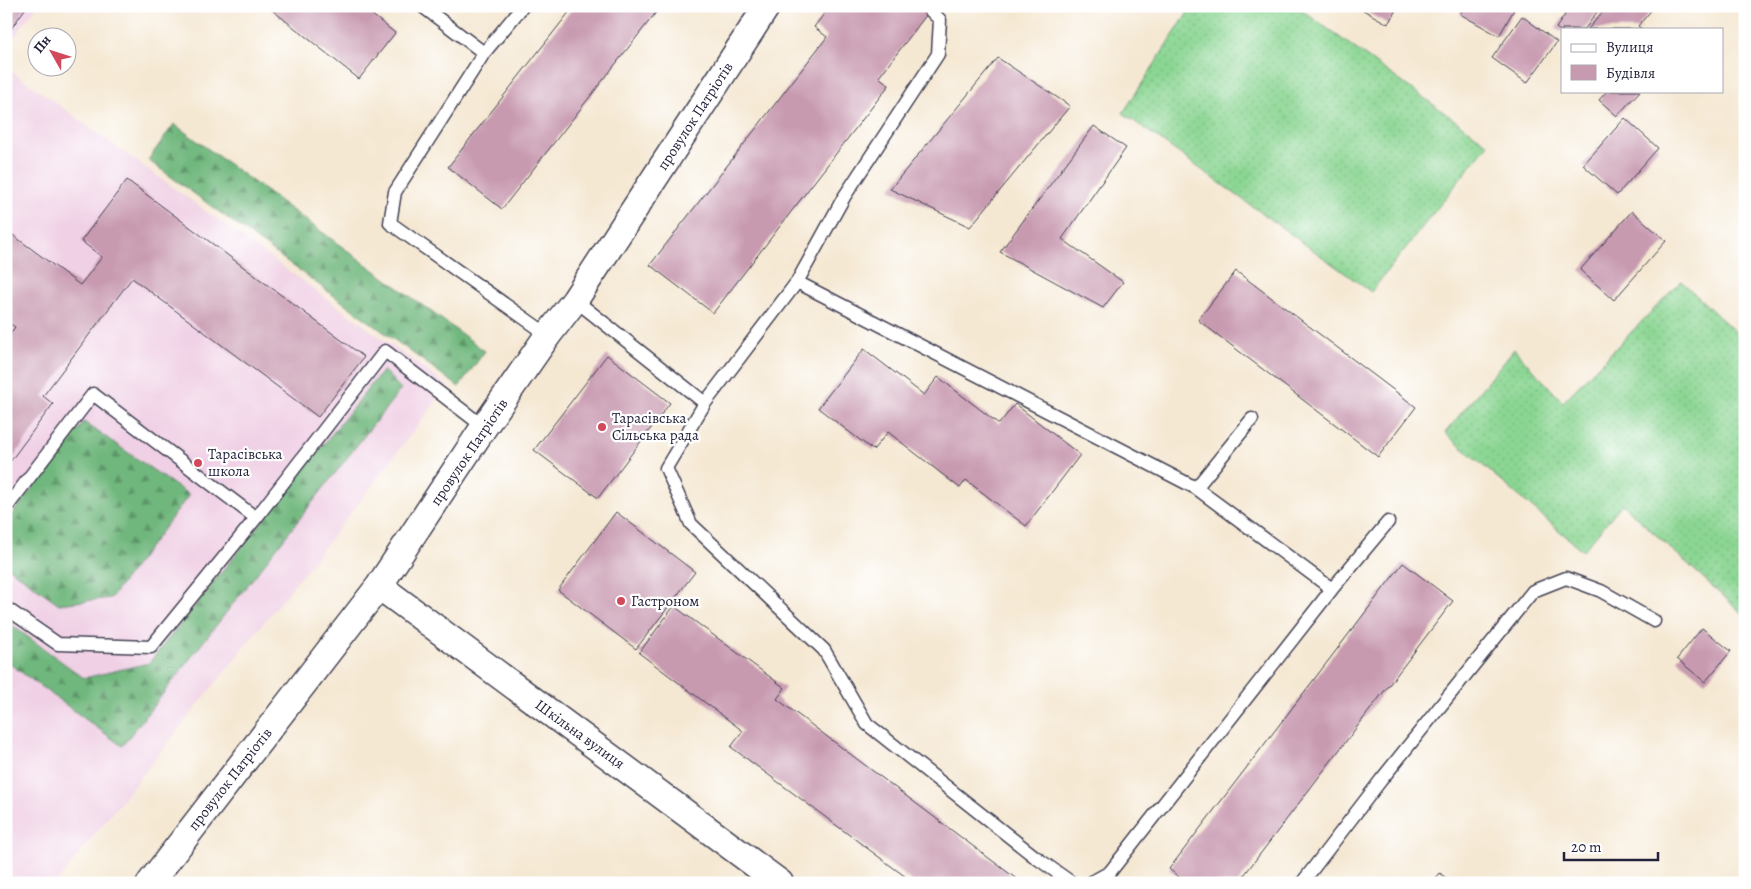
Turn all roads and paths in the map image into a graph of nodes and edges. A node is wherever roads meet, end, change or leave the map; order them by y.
1 (422, 6) edge
2 (523, 6) edge
3 (767, 6) edge
4 (926, 6) edge
5 (484, 53) junction
6 (797, 282) junction
7 (575, 300) junction
8 (548, 335) junction
9 (705, 403) junction
10 (1252, 419) dead end
11 (484, 427) junction
12 (1196, 488) junction
13 (6, 508) edge
14 (256, 518) junction
15 (1388, 522) dead end
16 (379, 586) junction
17 (1332, 589) junction
18 (6, 608) edge
19 (1654, 621) dead end
20 (150, 883) edge
21 (780, 883) edge
22 (1072, 883) edge
23 (1090, 883) edge
24 (1302, 883) edge

1 - 5 lane
2 - 5 lane
3 - 7 street, провулок Патріотів
4 - 6 lane
5 - 8 lane
6 - 9 lane
6 - 12 lane
7 - 8 street, провулок Патріотів
7 - 9 lane
8 - 11 street, провулок Патріотів
9 - 22 lane
10 - 12 lane
11 - 14 lane
11 - 16 street, провулок Патріотів
12 - 17 lane
13 - 14 lane
14 - 18 lane
15 - 17 lane
16 - 20 street, провулок Патріотів
16 - 21 street, Шкільна вулиця
17 - 23 lane
19 - 24 lane

